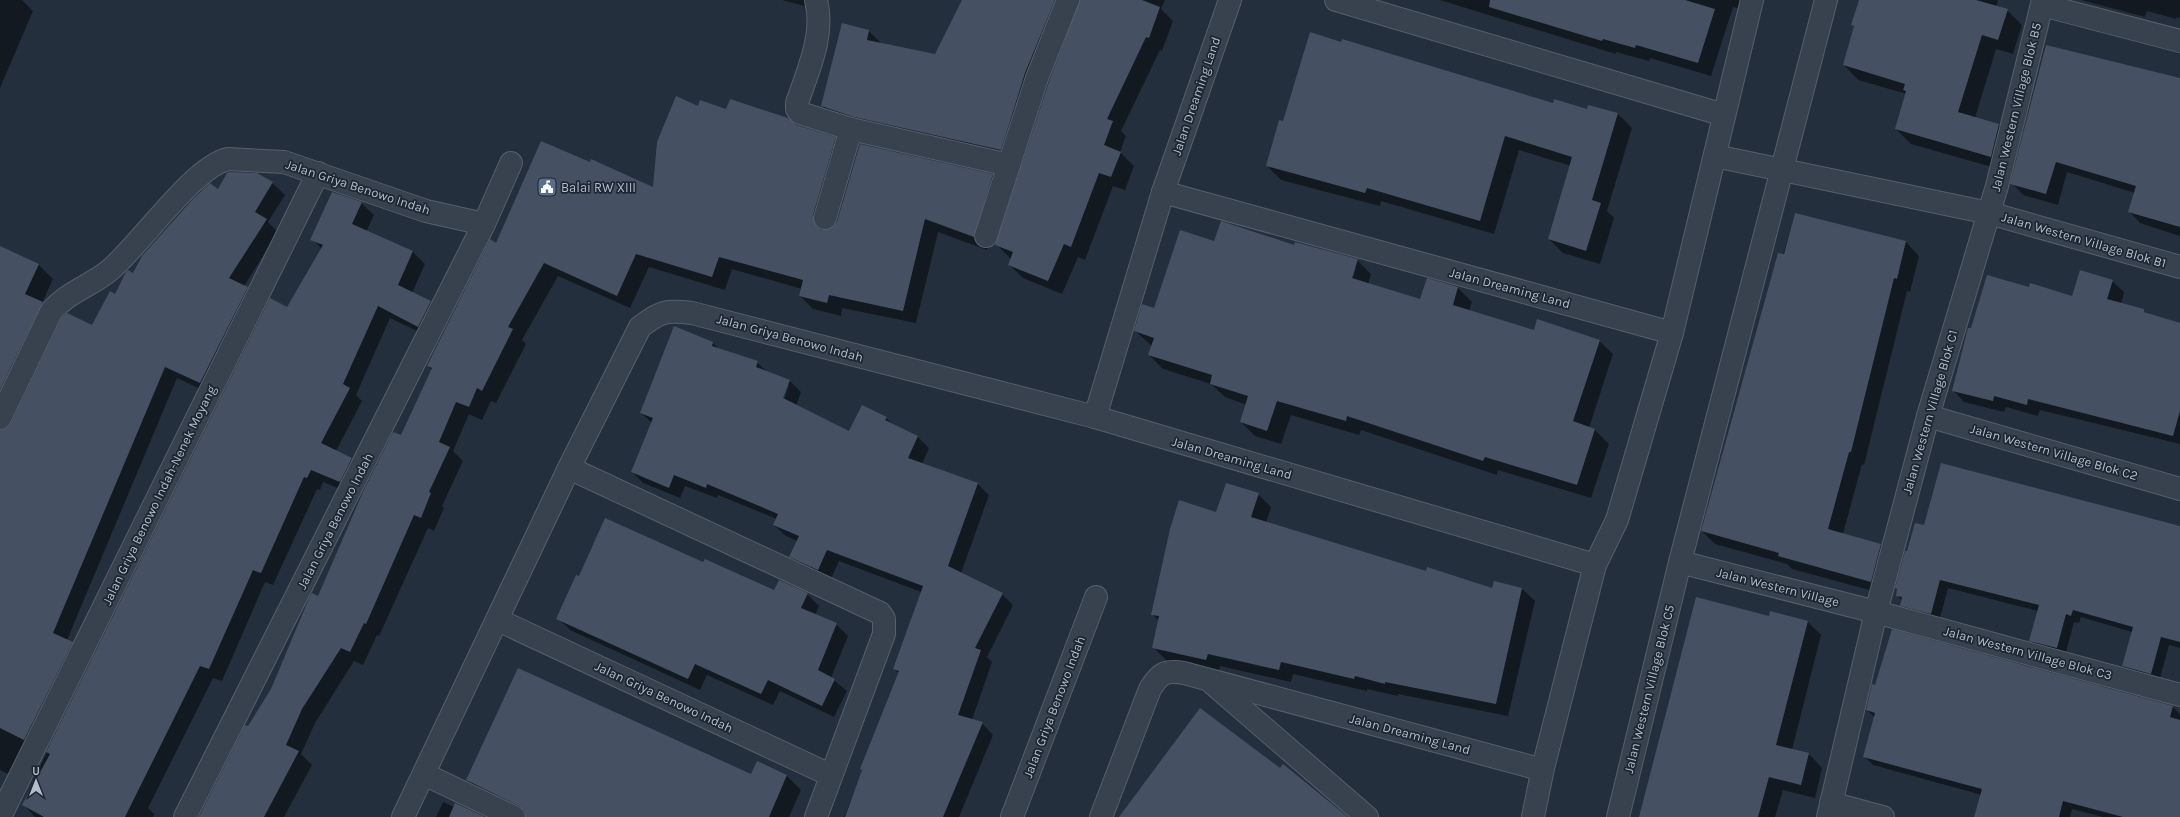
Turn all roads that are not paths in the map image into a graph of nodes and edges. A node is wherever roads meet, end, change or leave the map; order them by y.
1 (816, 0) edge
2 (1068, 0) edge
3 (1230, 0) edge
4 (1336, 0) edge
5 (1752, 0) edge
6 (1826, 0) edge
7 (2043, 2) edge
8 (2180, 41) edge
9 (1724, 114) junction
10 (851, 129) junction
11 (1720, 157) junction
12 (511, 162) dead end
13 (1009, 165) junction
14 (1777, 170) junction
15 (318, 173) junction
16 (1163, 192) junction
17 (1989, 213) junction
18 (825, 218) dead end
19 (484, 224) junction
20 (986, 236) dead end
21 (2180, 267) edge
22 (1672, 333) junction
23 (1928, 416) junction
24 (1095, 417) junction
25 (0, 418) edge
26 (569, 468) junction
27 (2180, 489) edge
28 (1680, 562) junction
29 (1595, 565) junction
30 (1096, 597) dead end
31 (1876, 612) junction
32 (498, 620) junction
33 (1208, 680) junction
34 (2180, 695) edge
35 (1543, 768) junction
36 (424, 774) junction
37 (830, 774) junction
38 (1829, 810) edge
39 (2, 816) edge
40 (185, 817) edge
41 (403, 817) edge
42 (514, 817) edge
43 (816, 817) edge
44 (1012, 817) edge
45 (1101, 817) edge
46 (1367, 817) edge
47 (1533, 817) edge
48 (1618, 817) edge
49 (1883, 817) edge

1 - 10 street
2 - 13 street
3 - 16 street, Jalan Dreaming Land
4 - 9 street
5 - 9 street
6 - 14 street
7 - 8 street
7 - 17 street, Jalan Western Village Blok B5
9 - 11 street
10 - 13 street
10 - 18 street
11 - 14 street, Jalan Western Village Blok B1
11 - 22 street
12 - 19 street, Jalan Griya Benowo Indah
13 - 20 street
14 - 17 street, Jalan Western Village Blok B1
14 - 28 street
15 - 19 street, Jalan Griya Benowo Indah
15 - 25 street, Jalan Griya Benowo Indah
15 - 39 street, Jalan Griya Benowo Indah-Nenek Moyang
16 - 22 street, Jalan Dreaming Land
16 - 24 street, Jalan Dreaming Land
17 - 21 street, Jalan Western Village Blok B1
17 - 23 street, Jalan Western Village Blok C1
19 - 40 street, Jalan Griya Benowo Indah
22 - 29 street
23 - 27 street, Jalan Western Village Blok C2
23 - 31 street, Jalan Western Village Blok C1
24 - 26 street, Jalan Griya Benowo Indah
24 - 29 street, Jalan Dreaming Land
26 - 32 street, Jalan Griya Benowo Indah
26 - 37 street
28 - 31 street, Jalan Western Village
28 - 48 street, Jalan Western Village Blok C5
29 - 35 street
30 - 44 street, Jalan Griya Benowo Indah
31 - 34 street, Jalan Western Village Blok C3
31 - 38 street
32 - 36 street, Jalan Griya Benowo Indah
32 - 37 street, Jalan Griya Benowo Indah
33 - 35 street, Jalan Dreaming Land
33 - 45 street, Jalan Dreaming Land
33 - 46 street, Jalan Dreaming Land
35 - 47 street
36 - 41 street, Jalan Griya Benowo Indah
36 - 42 street
37 - 43 street
38 - 49 street

